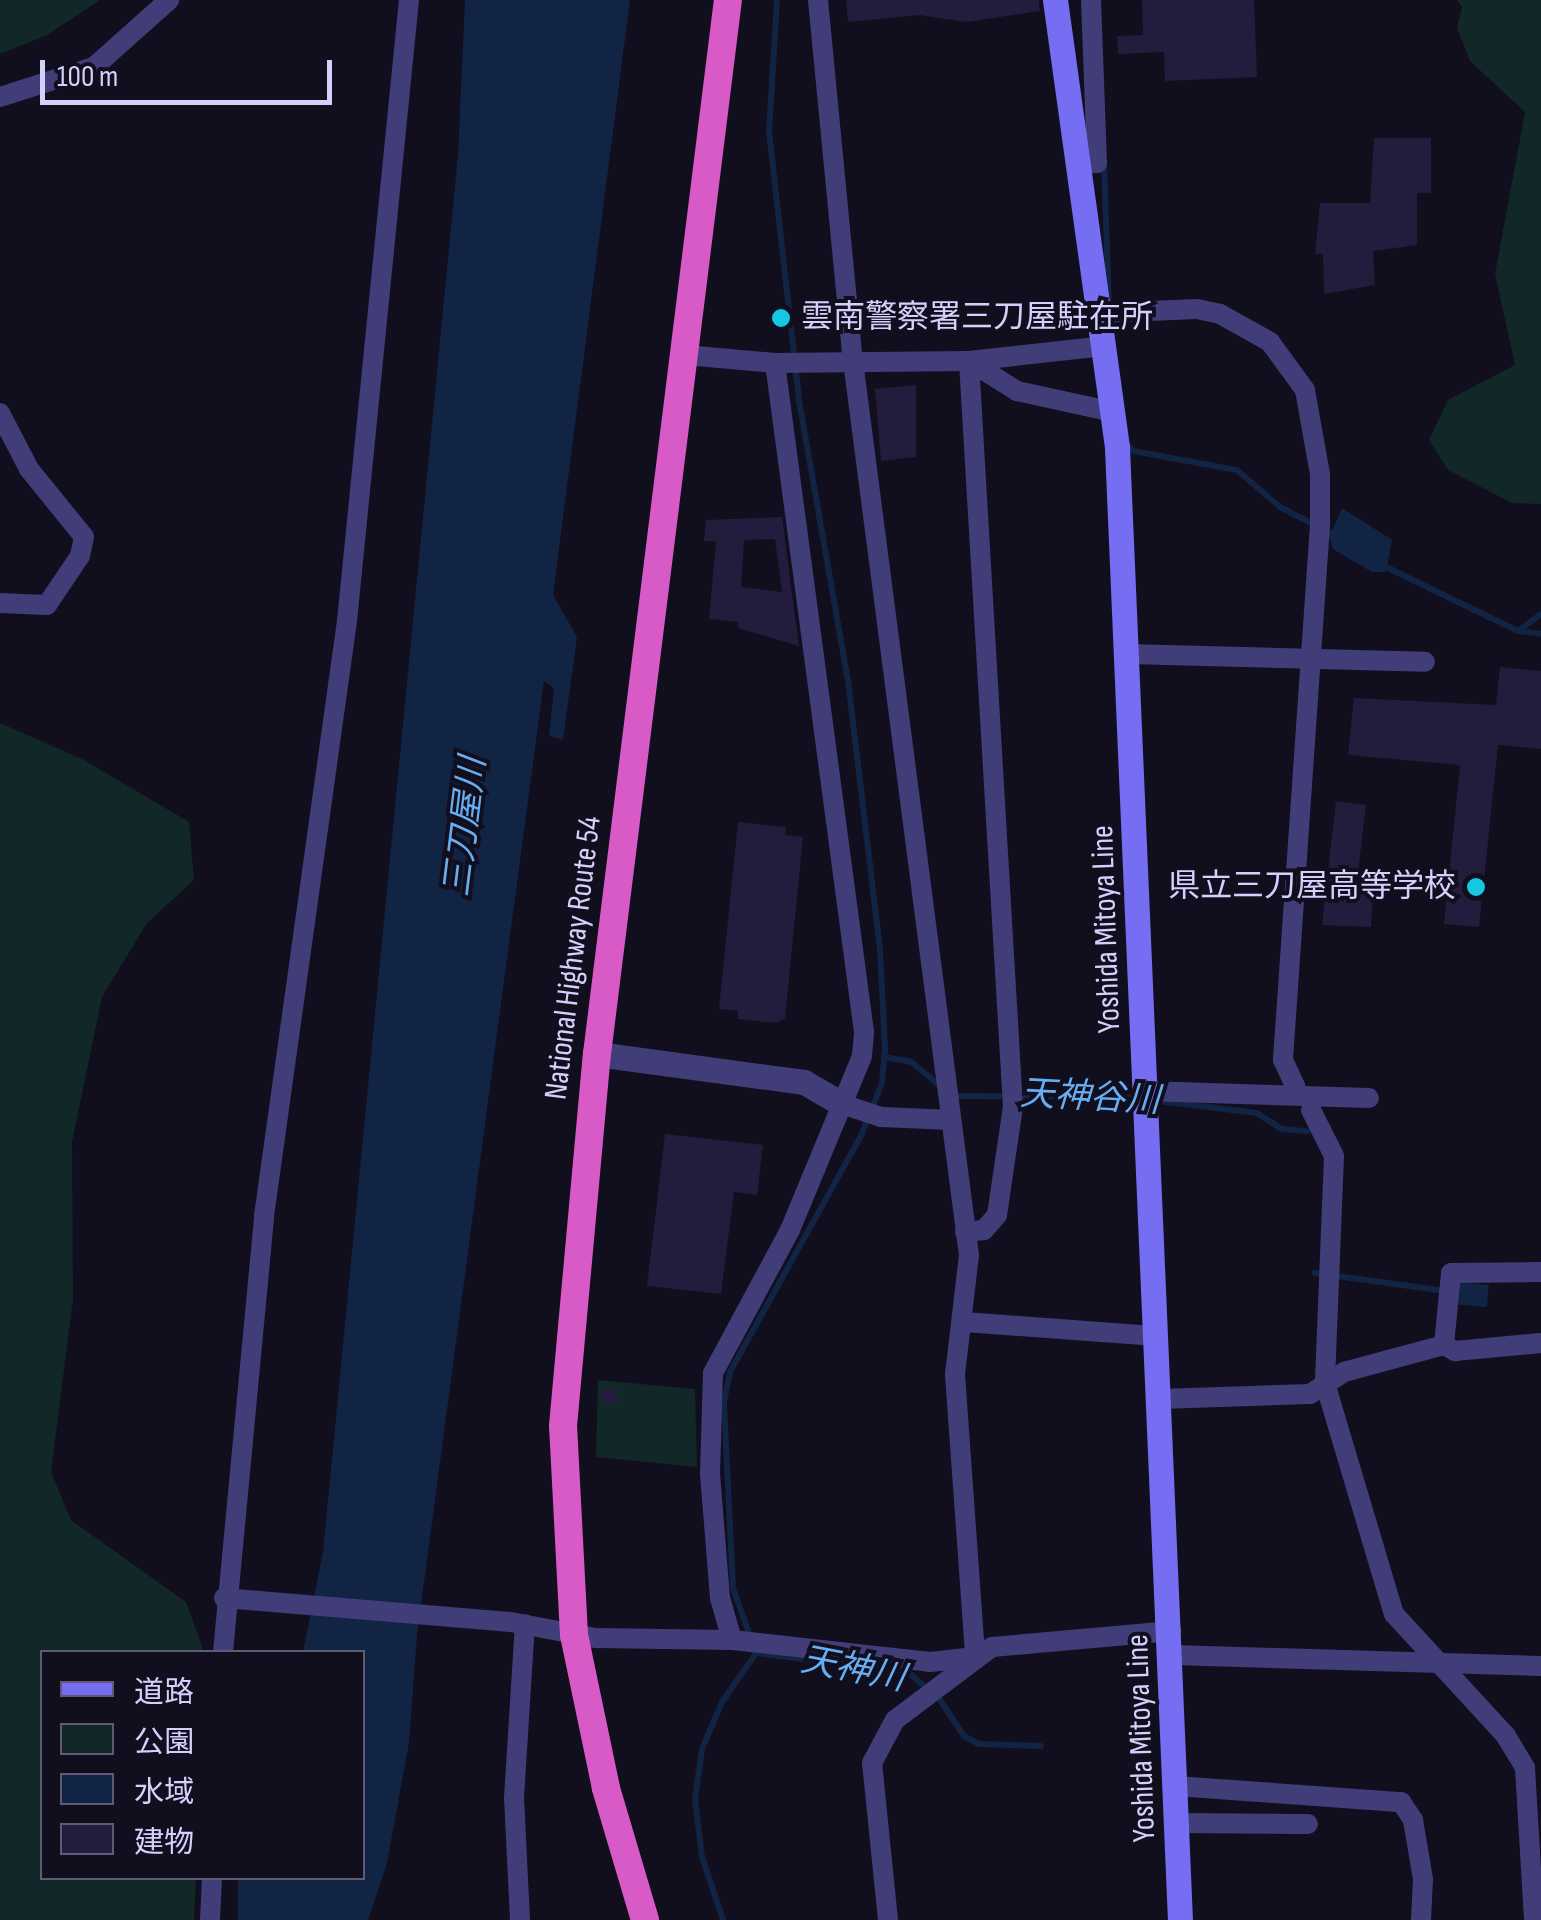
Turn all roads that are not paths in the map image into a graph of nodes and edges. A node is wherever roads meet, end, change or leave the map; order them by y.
1 (169, 0) edge
2 (409, 0) edge
3 (728, 0) edge
4 (818, 0) edge
5 (1055, 0) edge
6 (1091, 0) edge
7 (0, 97) edge
8 (1078, 164) junction
9 (1100, 313) junction
10 (1104, 346) junction
11 (685, 355) junction
12 (970, 361) junction
13 (778, 362) junction
14 (852, 362) junction
15 (1113, 412) junction
16 (0, 413) edge
17 (0, 603) edge
18 (1128, 654) junction
19 (1310, 658) junction
20 (1425, 662) dead end
21 (596, 1054) junction
22 (1295, 1086) dead end
23 (1146, 1091) junction
24 (1369, 1098) dead end
25 (842, 1104) junction
26 (1311, 1110) dead end
27 (950, 1120) junction
28 (965, 1232) junction
29 (1541, 1272) edge
30 (964, 1322) junction
31 (1156, 1336) junction
32 (1541, 1343) edge
33 (1444, 1346) junction
34 (1325, 1383) junction
35 (1160, 1398) junction
36 (229, 1598) junction
37 (518, 1623) junction
38 (574, 1635) junction
39 (732, 1640) junction
40 (1172, 1643) junction
41 (224, 1650) edge
42 (975, 1656) junction
43 (1437, 1664) junction
44 (1541, 1666) edge
45 (1176, 1786) junction
46 (1177, 1823) junction
47 (1308, 1824) dead end
48 (212, 1880) edge
49 (1537, 1886) edge
50 (210, 1920) edge
51 (520, 1920) edge
52 (645, 1920) edge
53 (888, 1920) edge
54 (1180, 1920) edge
55 (1421, 1920) edge
56 (1534, 1920) edge

1 - 7 street
2 - 36 street
3 - 11 highway, National Highway Route 54
4 - 14 street
5 - 8 main road, Yoshida Mitoya Line
6 - 8 street
8 - 9 main road, Yoshida Mitoya Line
9 - 10 main road, Yoshida Mitoya Line
9 - 19 street
10 - 12 street
10 - 15 main road, Yoshida Mitoya Line
11 - 13 street
11 - 21 highway, National Highway Route 54
12 - 14 street
12 - 15 street
12 - 28 street
13 - 14 street
13 - 25 street
14 - 27 street
15 - 18 main road, Yoshida Mitoya Line
16 - 17 street
18 - 19 street
18 - 23 main road, Yoshida Mitoya Line
19 - 20 street
19 - 22 street
21 - 25 street
21 - 38 highway, National Highway Route 54
23 - 24 street
23 - 31 main road, Yoshida Mitoya Line
25 - 27 street
25 - 39 street
26 - 34 street
27 - 28 street
28 - 30 street
29 - 33 street
30 - 31 street
30 - 42 street
31 - 35 main road, Yoshida Mitoya Line
32 - 33 street
33 - 34 street
34 - 35 street
34 - 43 street
35 - 40 main road, Yoshida Mitoya Line
36 - 37 street
36 - 41 street
37 - 38 street
37 - 51 street
38 - 39 street
38 - 52 highway, National Highway Route 54
39 - 42 street
40 - 42 street
40 - 43 street
40 - 45 main road, Yoshida Mitoya Line
42 - 53 street
43 - 44 street
43 - 49 street
45 - 46 main road, Yoshida Mitoya Line
45 - 55 street
46 - 47 street
46 - 54 main road, Yoshida Mitoya Line
48 - 50 street
49 - 56 street

